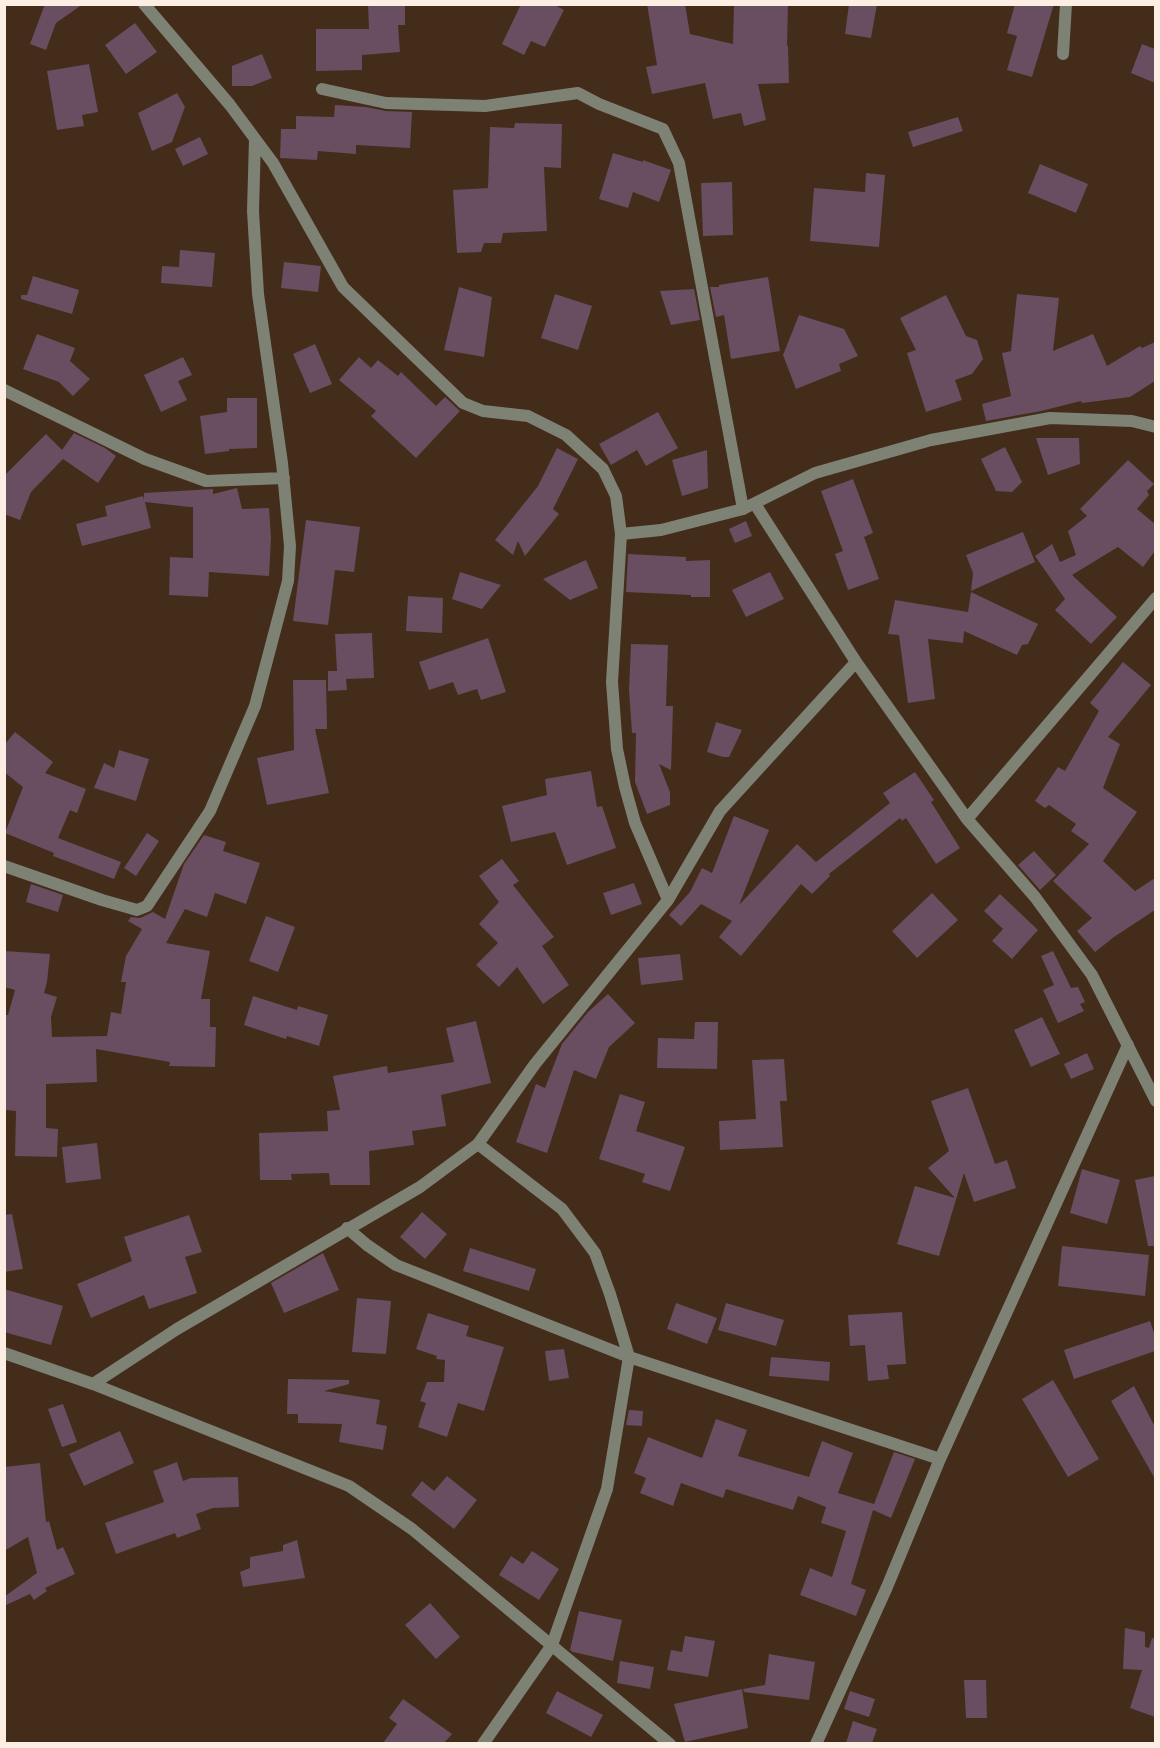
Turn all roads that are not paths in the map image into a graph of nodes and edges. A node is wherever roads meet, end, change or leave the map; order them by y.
1 (144, 4) edge
2 (1066, 4) edge
3 (1063, 54) dead end
4 (322, 89) dead end
5 (255, 139) junction
6 (4, 390) edge
7 (1155, 427) edge
8 (284, 478) junction
9 (755, 504) junction
10 (743, 509) junction
11 (621, 534) junction
12 (1155, 598) edge
13 (856, 662) junction
14 (967, 819) junction
15 (4, 866) edge
16 (668, 900) junction
17 (1128, 1045) junction
18 (1155, 1101) edge
19 (478, 1144) junction
20 (347, 1228) junction
21 (4, 1353) edge
22 (629, 1357) junction
23 (93, 1384) junction
24 (940, 1459) junction
25 (552, 1646) junction
26 (483, 1743) edge
27 (670, 1743) edge
28 (816, 1743) edge

1 - 5 street
2 - 3 street
4 - 10 street
5 - 8 street
5 - 11 street
6 - 8 street
7 - 9 street
8 - 15 street
9 - 10 street
9 - 13 street
10 - 11 street
11 - 16 street
12 - 14 street
13 - 14 street
13 - 16 street
14 - 17 street
16 - 19 street
17 - 18 street
17 - 24 street
19 - 20 street
19 - 22 street
20 - 22 street
20 - 23 street
21 - 23 street
22 - 24 street
22 - 25 street
23 - 25 street
24 - 28 street
25 - 26 street
25 - 27 street

